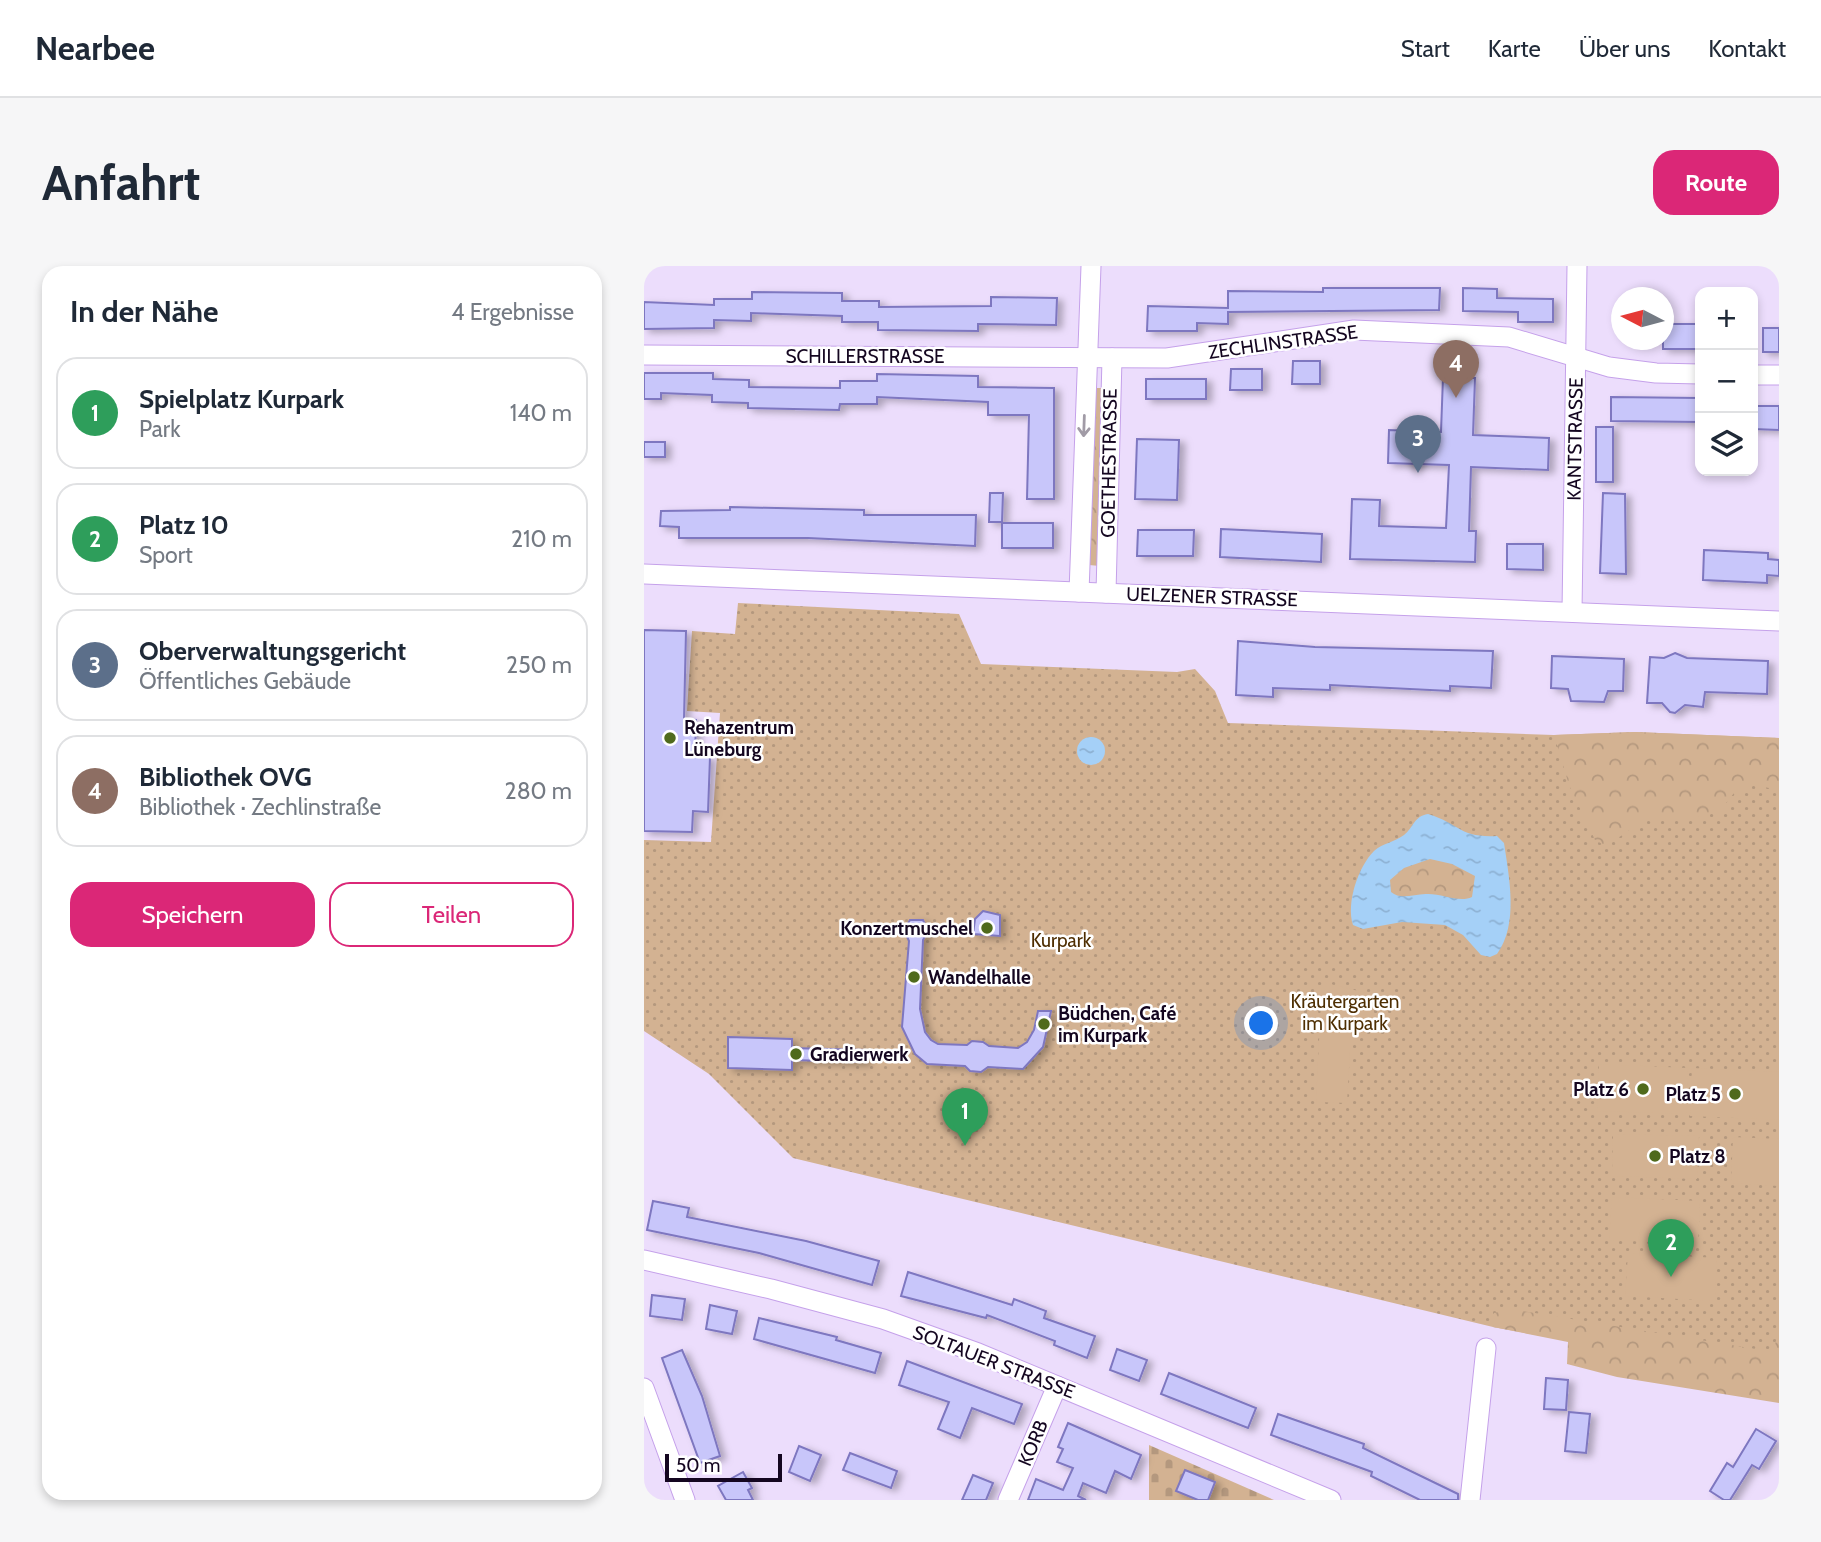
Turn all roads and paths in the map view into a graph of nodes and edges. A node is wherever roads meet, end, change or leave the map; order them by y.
1 (1091, 266) edge
2 (1577, 266) edge
3 (644, 355) edge
4 (1576, 356) junction
5 (1087, 358) junction
6 (1112, 358) junction
7 (1695, 374) edge
8 (1758, 375) edge
9 (1779, 375) edge
10 (644, 574) edge
11 (1079, 592) junction
12 (1106, 593) junction
13 (1572, 612) junction
14 (1779, 621) edge
15 (644, 1260) edge
16 (1486, 1348) dead end
17 (1057, 1386) junction
18 (644, 1388) edge
19 (685, 1500) edge
20 (1008, 1500) edge
21 (1331, 1500) edge
22 (1470, 1500) edge

1 - 5 street, GOETHESTRASSE
2 - 4 street, KANTSTRASSE
3 - 5 street, SCHILLERSTRASSE
4 - 6 street, ZECHLINSTRASSE
4 - 7 street, ZECHLINSTRASSE
4 - 13 street, KANTSTRASSE
5 - 6 street
5 -> 11 street, GOETHESTRASSE
6 - 12 street, GOETHESTRASSE
8 - 9 street
10 - 11 street, UELZENER STRASSE
11 - 12 street, UELZENER STRASSE
12 - 13 street, UELZENER STRASSE
13 - 14 street, UELZENER STRASSE
15 - 17 street, SOLTAUER STRASSE
16 - 22 street
17 - 20 street, KORB
17 - 21 street, SOLTAUER STRASSE
18 - 19 street

